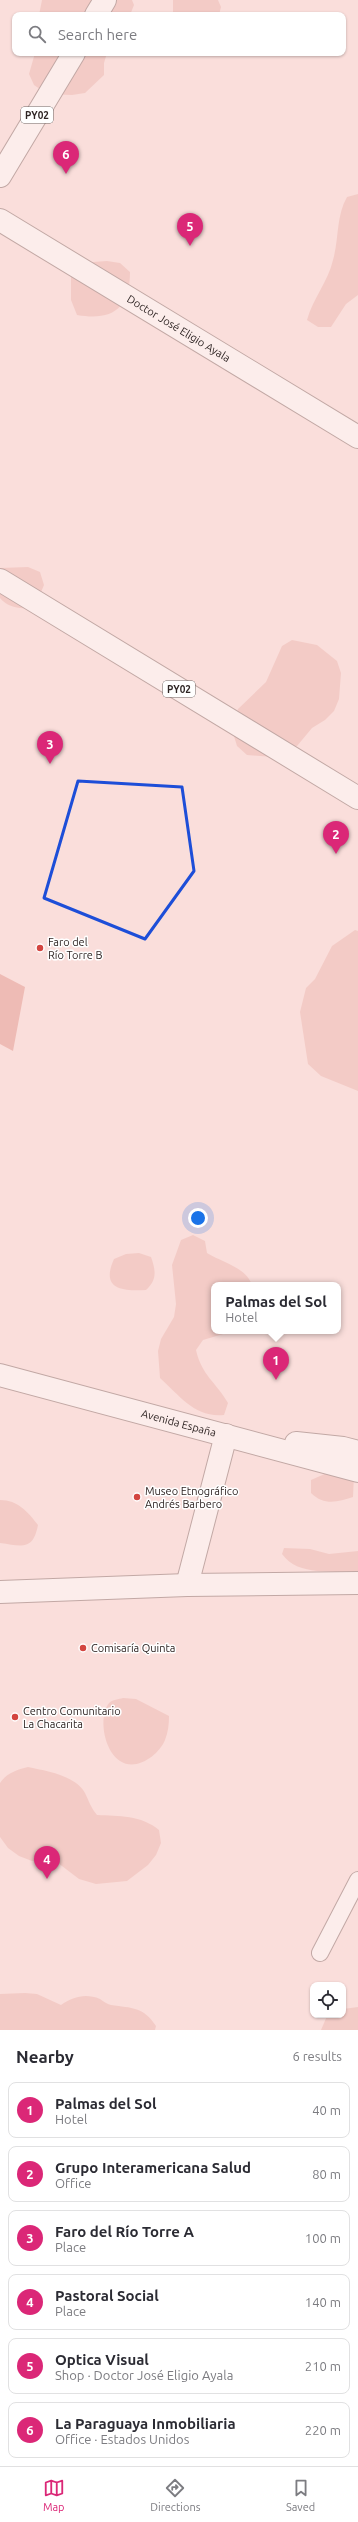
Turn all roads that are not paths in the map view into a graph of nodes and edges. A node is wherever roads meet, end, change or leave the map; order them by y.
1 (105, 0) edge
2 (98, 12) edge
3 (72, 56) edge
4 (0, 176) edge
5 (0, 220) edge
6 (358, 437) edge
7 (0, 580) edge
8 (358, 798) edge
9 (0, 1376) edge
10 (226, 1435) junction
11 (358, 1452) edge
12 (358, 1471) edge
13 (358, 1583) edge
14 (187, 1585) junction
15 (0, 1592) edge
16 (358, 1880) edge
17 (320, 1953) dead end

1 - 2 main road
3 - 4 main road, PY02
5 - 6 main road, Doctor José Eligio Ayala
7 - 8 main road, PY02
9 - 10 main road, Avenida España
10 - 11 main road
10 - 12 main road, Avenida España
10 - 14 main road
13 - 14 main road
14 - 15 main road
16 - 17 lane

